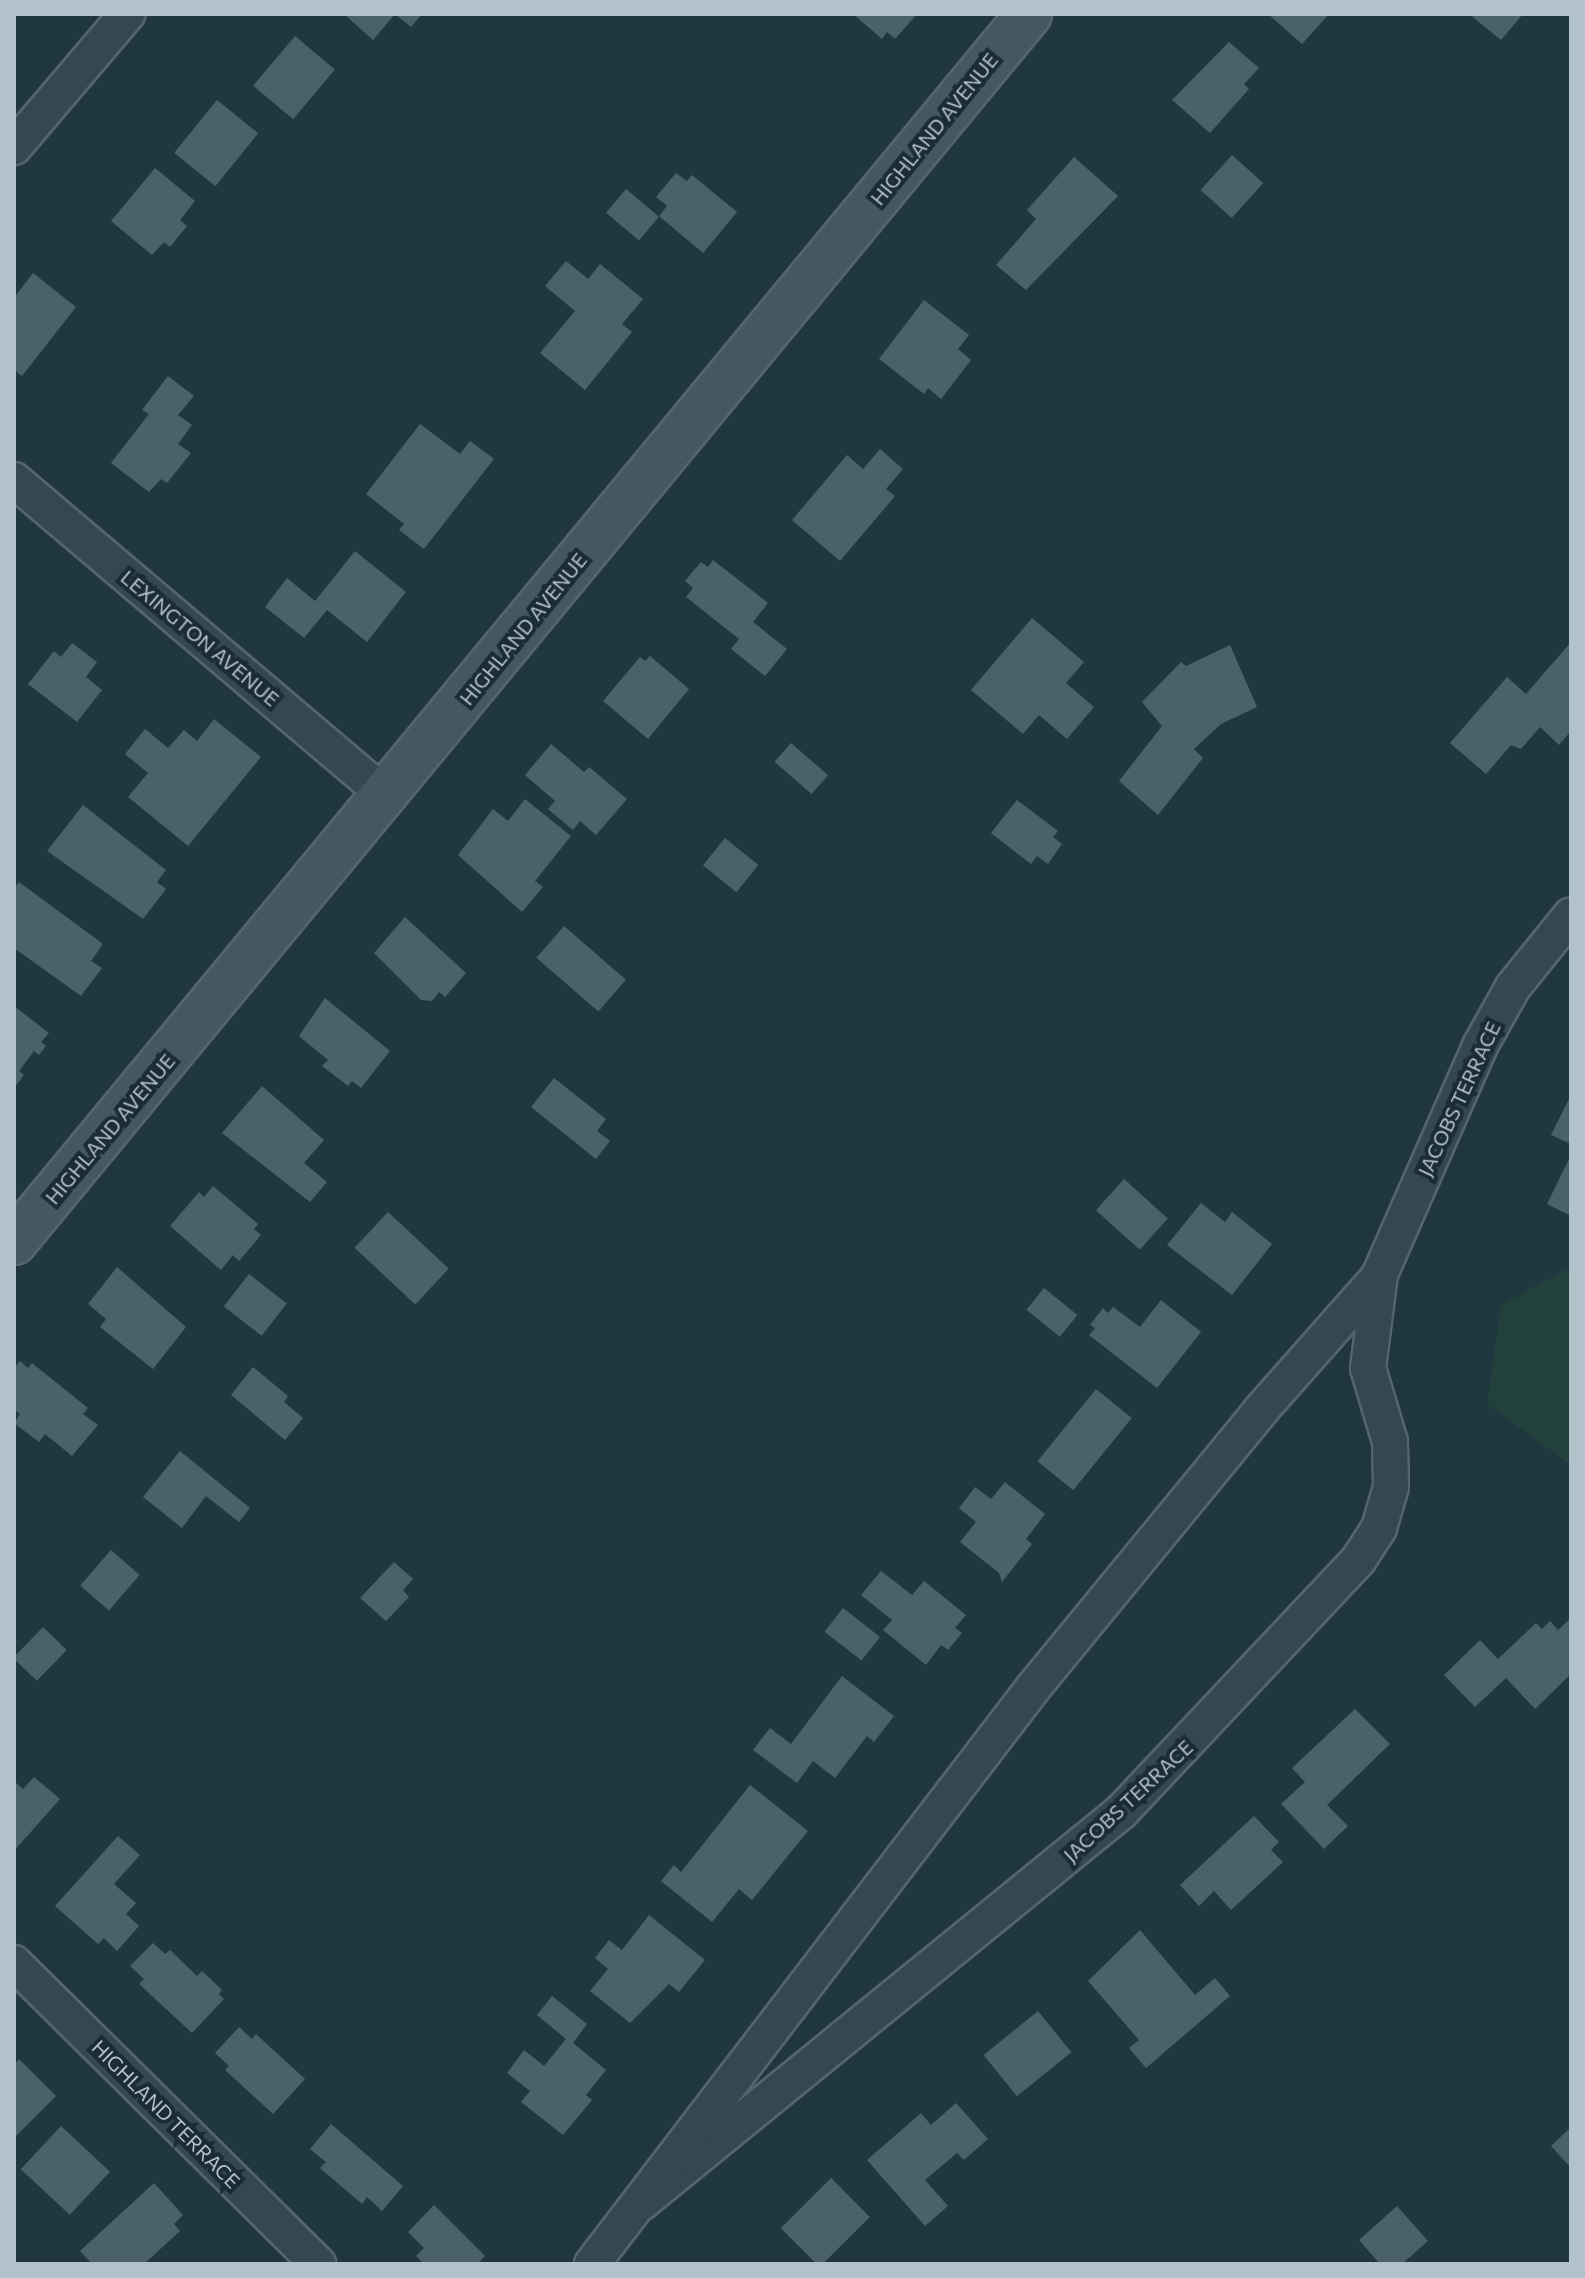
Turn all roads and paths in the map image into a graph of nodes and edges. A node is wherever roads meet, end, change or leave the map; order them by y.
1 (127, 14) edge
2 (1029, 14) edge
3 (14, 147) edge
4 (14, 480) edge
5 (386, 796) junction
6 (1563, 923) edge
7 (14, 1242) edge
8 (1380, 1274) junction
9 (14, 1963) edge
10 (641, 2203) junction
11 (318, 2264) edge
12 (592, 2264) edge

1 - 3 street
2 - 5 street, HIGHLAND AVENUE
4 - 5 street, LEXINGTON AVENUE
5 - 7 street, HIGHLAND AVENUE
6 - 8 street, JACOBS TERRACE
8 - 10 street, JACOBS TERRACE
8 - 10 street, JACOBS TERRACE
9 - 11 street, HIGHLAND TERRACE
10 - 12 street, JACOBS TERRACE

